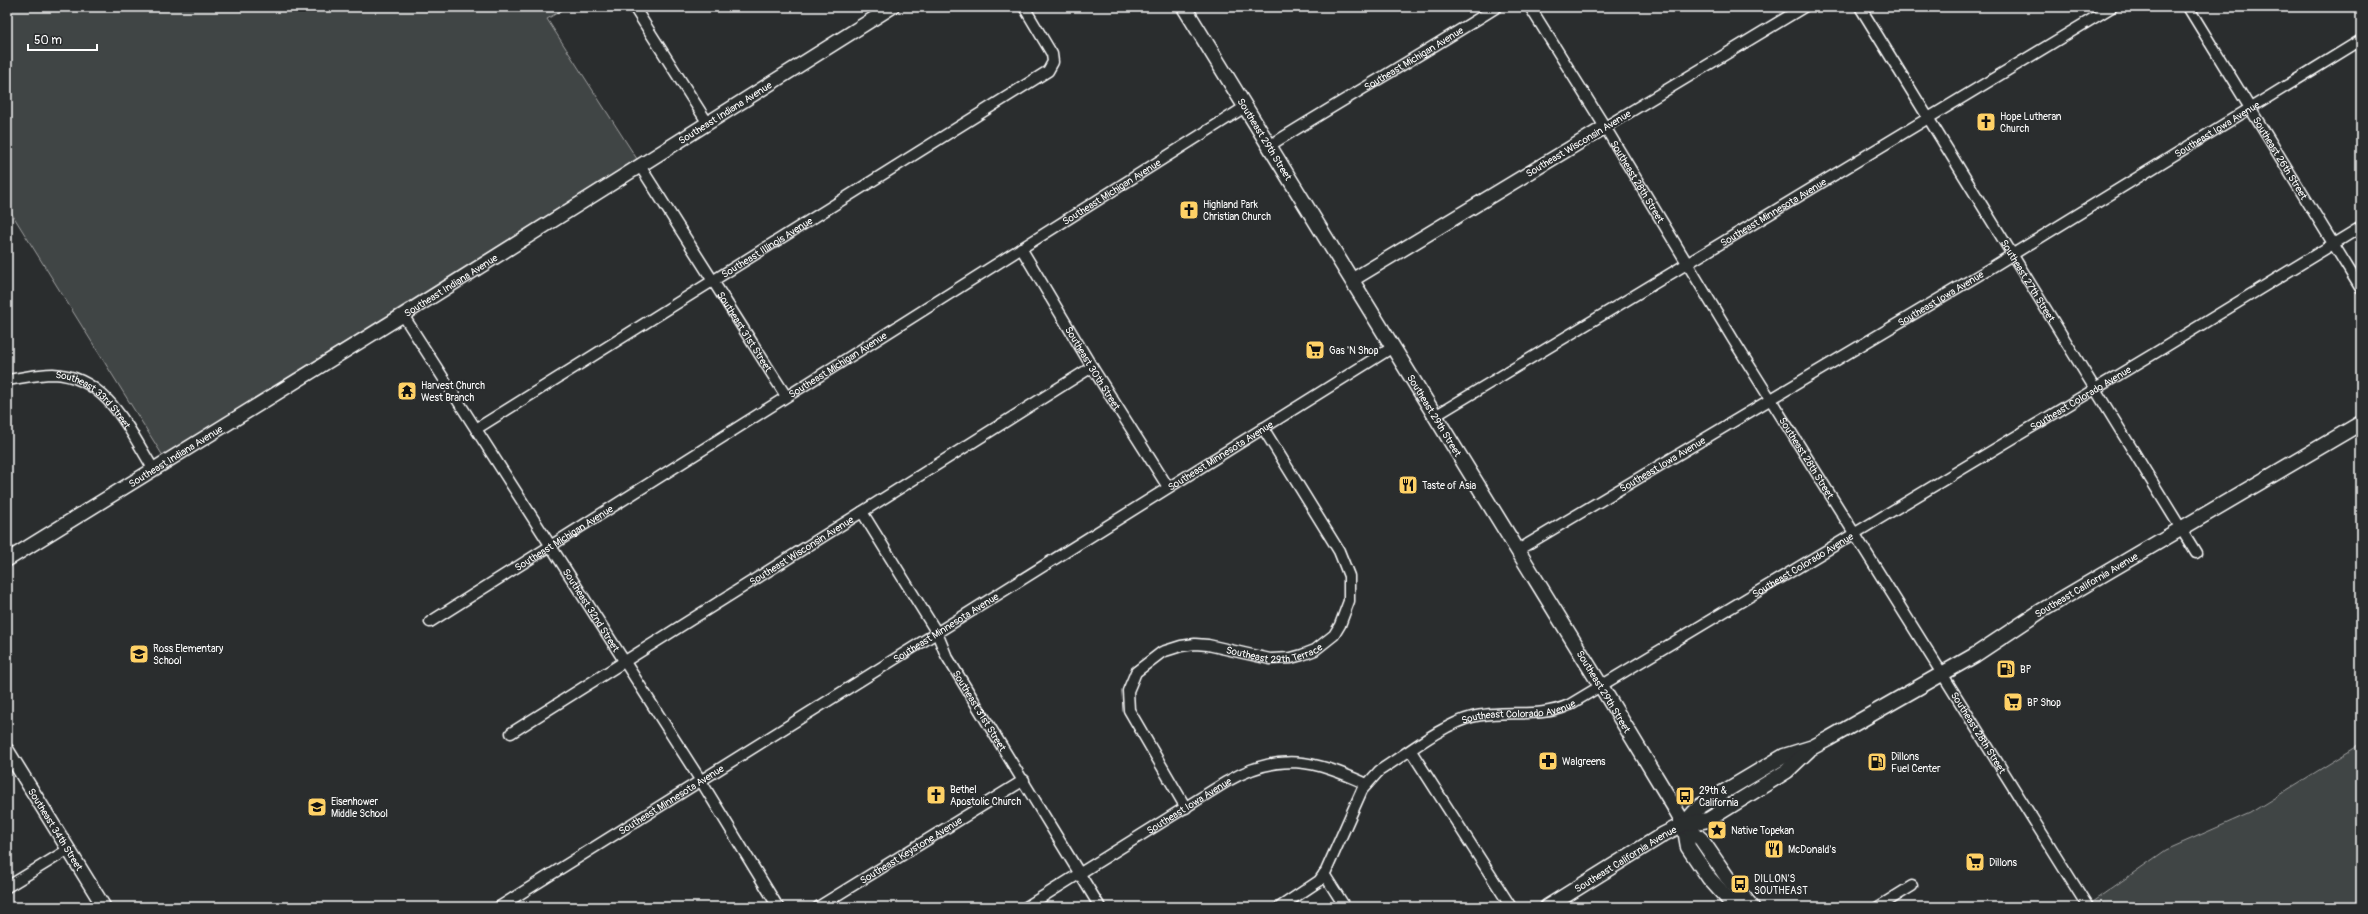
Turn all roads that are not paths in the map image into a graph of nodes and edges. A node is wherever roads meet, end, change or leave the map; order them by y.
1 (634, 7) edge
2 (892, 7) edge
3 (1024, 7) edge
4 (1497, 7) edge
5 (1530, 7) edge
6 (1804, 7) edge
7 (1860, 7) edge
8 (2112, 7) edge
9 (2188, 7) edge
10 (1187, 8) edge
11 (2361, 40) edge
12 (1245, 107) junction
13 (2250, 108) junction
14 (1929, 117) junction
15 (707, 122) junction
16 (1605, 127) junction
17 (1269, 146) junction
18 (640, 166) junction
19 (2361, 227) edge
20 (2333, 244) junction
21 (1021, 248) junction
22 (2013, 254) junction
23 (1687, 264) junction
24 (714, 280) junction
25 (1352, 280) junction
26 (2361, 289) edge
27 (403, 315) junction
28 (1393, 348) junction
29 (1092, 367) junction
30 (7, 380) edge
31 (2095, 388) junction
32 (786, 396) junction
33 (1770, 398) junction
34 (1435, 416) junction
35 (2361, 423) edge
36 (1263, 428) junction
37 (476, 429) junction
38 (154, 470) junction
39 (1168, 487) junction
40 (862, 512) junction
41 (2181, 528) junction
42 (1855, 534) junction
43 (550, 546) junction
44 (1518, 550) junction
45 (2196, 553) dead end
46 (7, 560) edge
47 (430, 622) dead end
48 (937, 633) junction
49 (623, 662) junction
50 (1943, 672) junction
51 (1601, 686) junction
52 (511, 733) dead end
53 (7, 750) edge
54 (1412, 751) junction
55 (1024, 780) junction
56 (701, 781) junction
57 (1367, 784) junction
58 (1186, 808) junction
59 (1684, 824) junction
60 (69, 849) junction
61 (1079, 873) junction
62 (1324, 874) junction
63 (1912, 886) dead end
64 (7, 887) edge
65 (104, 907) edge
66 (498, 907) edge
67 (778, 907) edge
68 (818, 907) edge
69 (1026, 907) edge
70 (1100, 907) edge
71 (1280, 907) edge
72 (1345, 907) edge
73 (1511, 907) edge
74 (1547, 907) edge
75 (1735, 907) edge
76 (1752, 907) edge
77 (1878, 907) edge
78 (2088, 907) edge

1 - 15 street
2 - 15 street, Southeast Indiana Avenue
3 - 24 street, Southeast Illinois Avenue
4 - 17 street, Southeast Michigan Avenue
5 - 16 street, Southeast 28th Street
6 - 16 street, Southeast Wisconsin Avenue
7 - 14 street, Southeast 27th Street
8 - 14 street, Southeast Minnesota Avenue
9 - 13 street, Southeast 26th Street
10 - 12 main road, Southeast 29th Street
11 - 13 street, Southeast Iowa Avenue
12 - 17 main road, Southeast 29th Street
12 - 21 street, Southeast Michigan Avenue
13 - 20 street, Southeast 26th Street
13 - 22 street, Southeast Iowa Avenue
14 - 22 street, Southeast 27th Street
14 - 23 street, Southeast Minnesota Avenue
15 - 18 street, Southeast Indiana Avenue
16 - 23 street, Southeast 28th Street
16 - 25 street, Southeast Wisconsin Avenue
17 - 25 main road, Southeast 29th Street
18 - 24 street, Southeast 31st Street
18 - 27 street, Southeast Indiana Avenue
19 - 20 street, Southeast Colorado Avenue
20 - 26 street, Southeast 26th Street
20 - 31 street, Southeast Colorado Avenue
21 - 29 street, Southeast 30th Street
21 - 32 street, Southeast Michigan Avenue
22 - 31 street, Southeast 27th Street
22 - 33 street, Southeast Iowa Avenue
23 - 33 street, Southeast 28th Street
23 - 34 street, Southeast Minnesota Avenue
24 - 32 street, Southeast 31st Street
24 - 37 street, Southeast Illinois Avenue
25 - 28 main road, Southeast 29th Street
27 - 37 street, Southeast 32nd Street
27 - 38 street, Southeast Indiana Avenue
28 - 34 main road, Southeast 29th Street
28 - 36 street, Southeast Minnesota Avenue
29 - 39 street, Southeast 30th Street
29 - 40 street, Southeast Wisconsin Avenue
30 - 38 street, Southeast 33rd Street
31 - 41 street, Southeast 27th Street
31 - 42 street, Southeast Colorado Avenue
32 - 43 street, Southeast Michigan Avenue
33 - 42 street, Southeast 28th Street
33 - 44 street, Southeast Iowa Avenue
34 - 44 main road, Southeast 29th Street
35 - 41 main road, Southeast California Avenue
36 - 39 street, Southeast Minnesota Avenue
36 - 58 street, Southeast 29th Terrace
37 - 43 street, Southeast 32nd Street
38 - 46 street, Southeast Indiana Avenue
39 - 48 street, Southeast Minnesota Avenue
40 - 48 street, Southeast 31st Street
40 - 49 street, Southeast Wisconsin Avenue
41 - 45 street, Southeast 27th Street
41 - 50 main road, Southeast California Avenue
42 - 50 street, Southeast 28th Street
42 - 51 street, Southeast Colorado Avenue
43 - 47 street, Southeast Michigan Avenue
43 - 49 street, Southeast 32nd Street
44 - 51 main road, Southeast 29th Street
48 - 55 street, Southeast 31st Street
48 - 56 street, Southeast Minnesota Avenue
49 - 52 street, Southeast Wisconsin Avenue
49 - 56 street, Southeast 32nd Street
50 - 59 main road, Southeast California Avenue
50 - 78 street, Southeast 28th Street
51 - 54 street, Southeast Colorado Avenue
51 - 59 main road, Southeast 29th Street
53 - 60 street, Southeast 34th Street
54 - 57 street, Southeast Colorado Avenue
54 - 73 street
55 - 61 street, Southeast 31st Street
55 - 68 street, Southeast Keystone Avenue
56 - 66 street, Southeast Minnesota Avenue
56 - 67 street, Southeast 32nd Street
57 - 58 street, Southeast Iowa Avenue
57 - 62 street, Southeast Colorado Avenue
58 - 61 street, Southeast Iowa Avenue
59 - 74 main road, Southeast California Avenue
59 - 75 main road, Southeast 29th Street
59 - 76 main road, Southeast 29th Street
60 - 64 street
60 - 65 street, Southeast 34th Street
61 - 69 street, Southeast Iowa Avenue
61 - 70 street, Southeast 31st Street
62 - 71 street, Southeast Colorado Avenue
62 - 72 street
63 - 77 street

